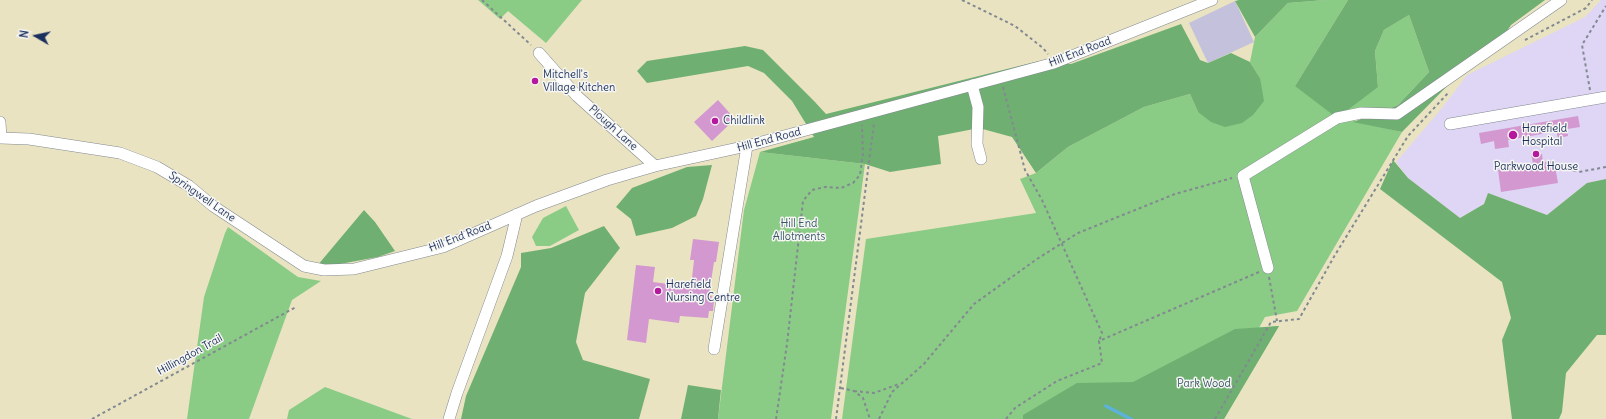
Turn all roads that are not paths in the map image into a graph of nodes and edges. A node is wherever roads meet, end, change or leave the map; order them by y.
1 (1212, 0) edge
2 (1561, 0) edge
3 (540, 53) road end
4 (972, 85) junction
5 (1606, 97) edge
6 (0, 122) edge
7 (1450, 124) dead end
8 (0, 138) edge
9 (747, 146) junction
10 (981, 159) dead end
11 (655, 166) junction
12 (517, 214) junction
13 (1268, 268) road end
14 (324, 270) joint
15 (714, 349) dead end
16 (449, 419) edge

1 - 4 street, Hill End Road
2 - 13 street
3 - 11 street, Plough Lane
4 - 9 street, Hill End Road
4 - 10 street
5 - 7 street
6 - 8 street
8 - 14 street, Springwell Lane
9 - 11 street, Hill End Road
9 - 15 street
11 - 12 street, Hill End Road
12 - 14 street, Hill End Road
12 - 16 street

